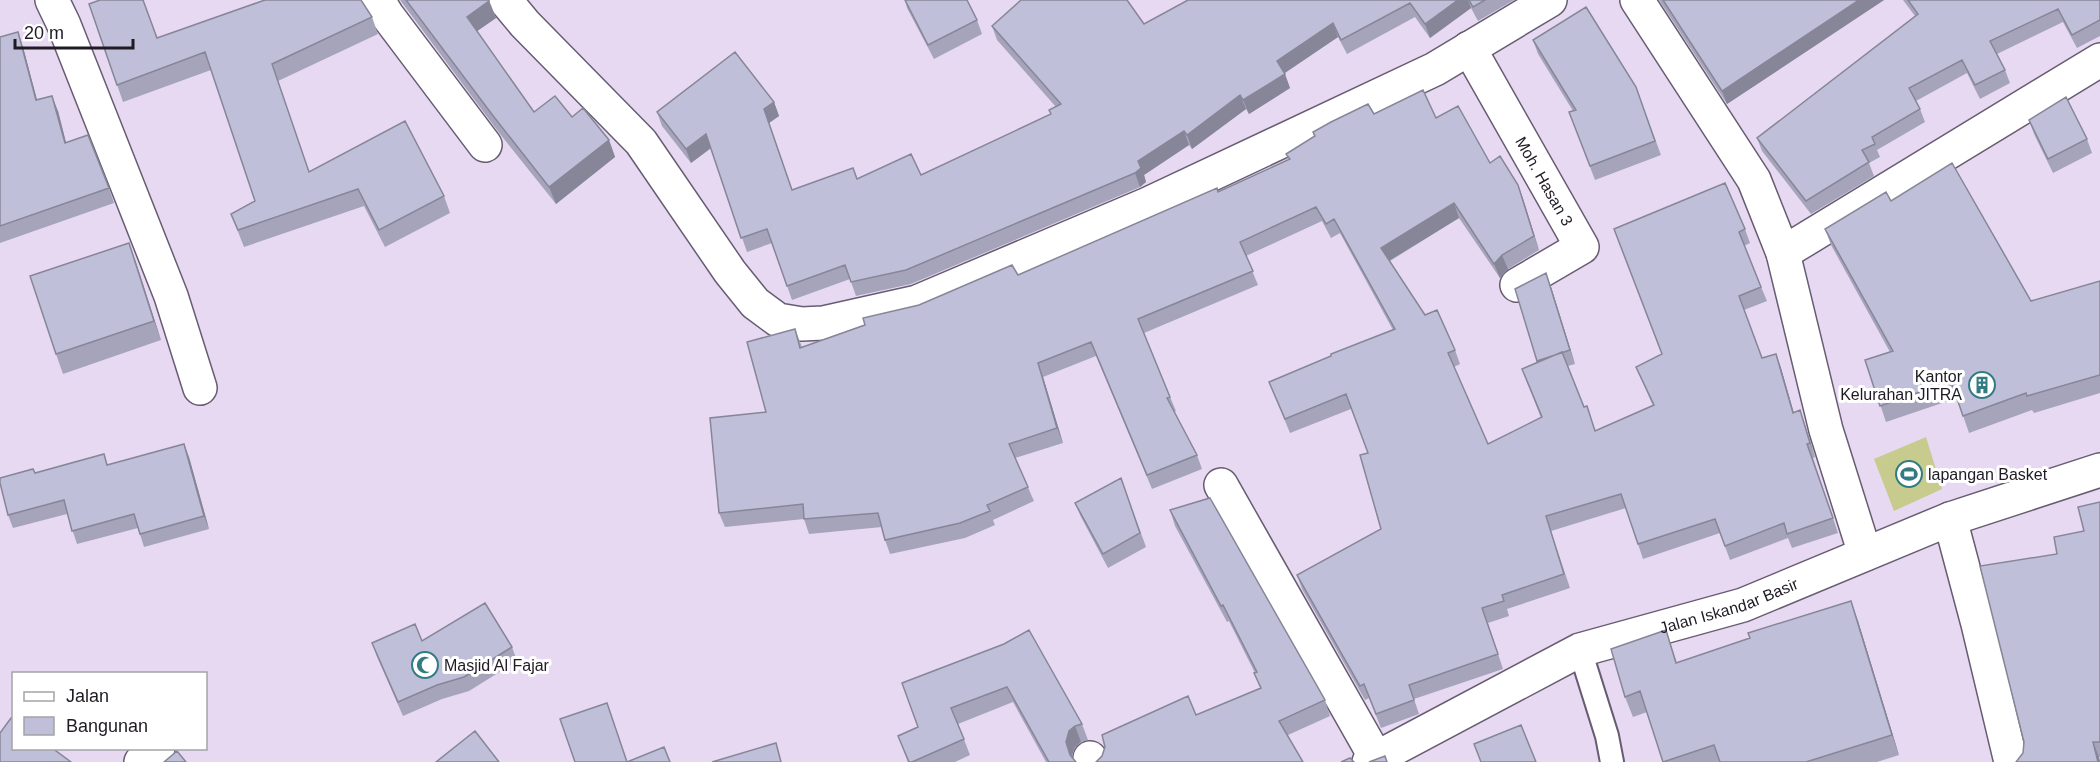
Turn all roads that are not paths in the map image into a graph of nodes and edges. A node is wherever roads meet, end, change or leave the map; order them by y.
1 (52, 0) edge
2 (378, 0) edge
3 (505, 0) edge
4 (1550, 0) edge
5 (1637, 0) edge
6 (1469, 48) junction
7 (2100, 60) edge
8 (484, 145) dead end
9 (1783, 253) junction
10 (1517, 285) edge
11 (200, 388) dead end
12 (2100, 470) edge
13 (1221, 485) dead end
14 (1950, 519) junction
15 (1865, 554) junction
16 (1580, 650) junction
17 (156, 750) edge
18 (1373, 760) edge
19 (141, 762) edge
20 (1612, 762) edge
21 (2011, 762) edge

1 - 11 street
2 - 8 street
3 - 6 street
4 - 6 street
5 - 9 street
6 - 10 street, Moh. Hasan 3
7 - 9 street
9 - 15 street
12 - 14 street, Jalan Iskandar Basir
13 - 18 street
14 - 15 street, Jalan Iskandar Basir
14 - 21 street
15 - 16 street, Jalan Iskandar Basir
16 - 18 street, Jalan Iskandar Basir
16 - 20 lane
17 - 19 street

